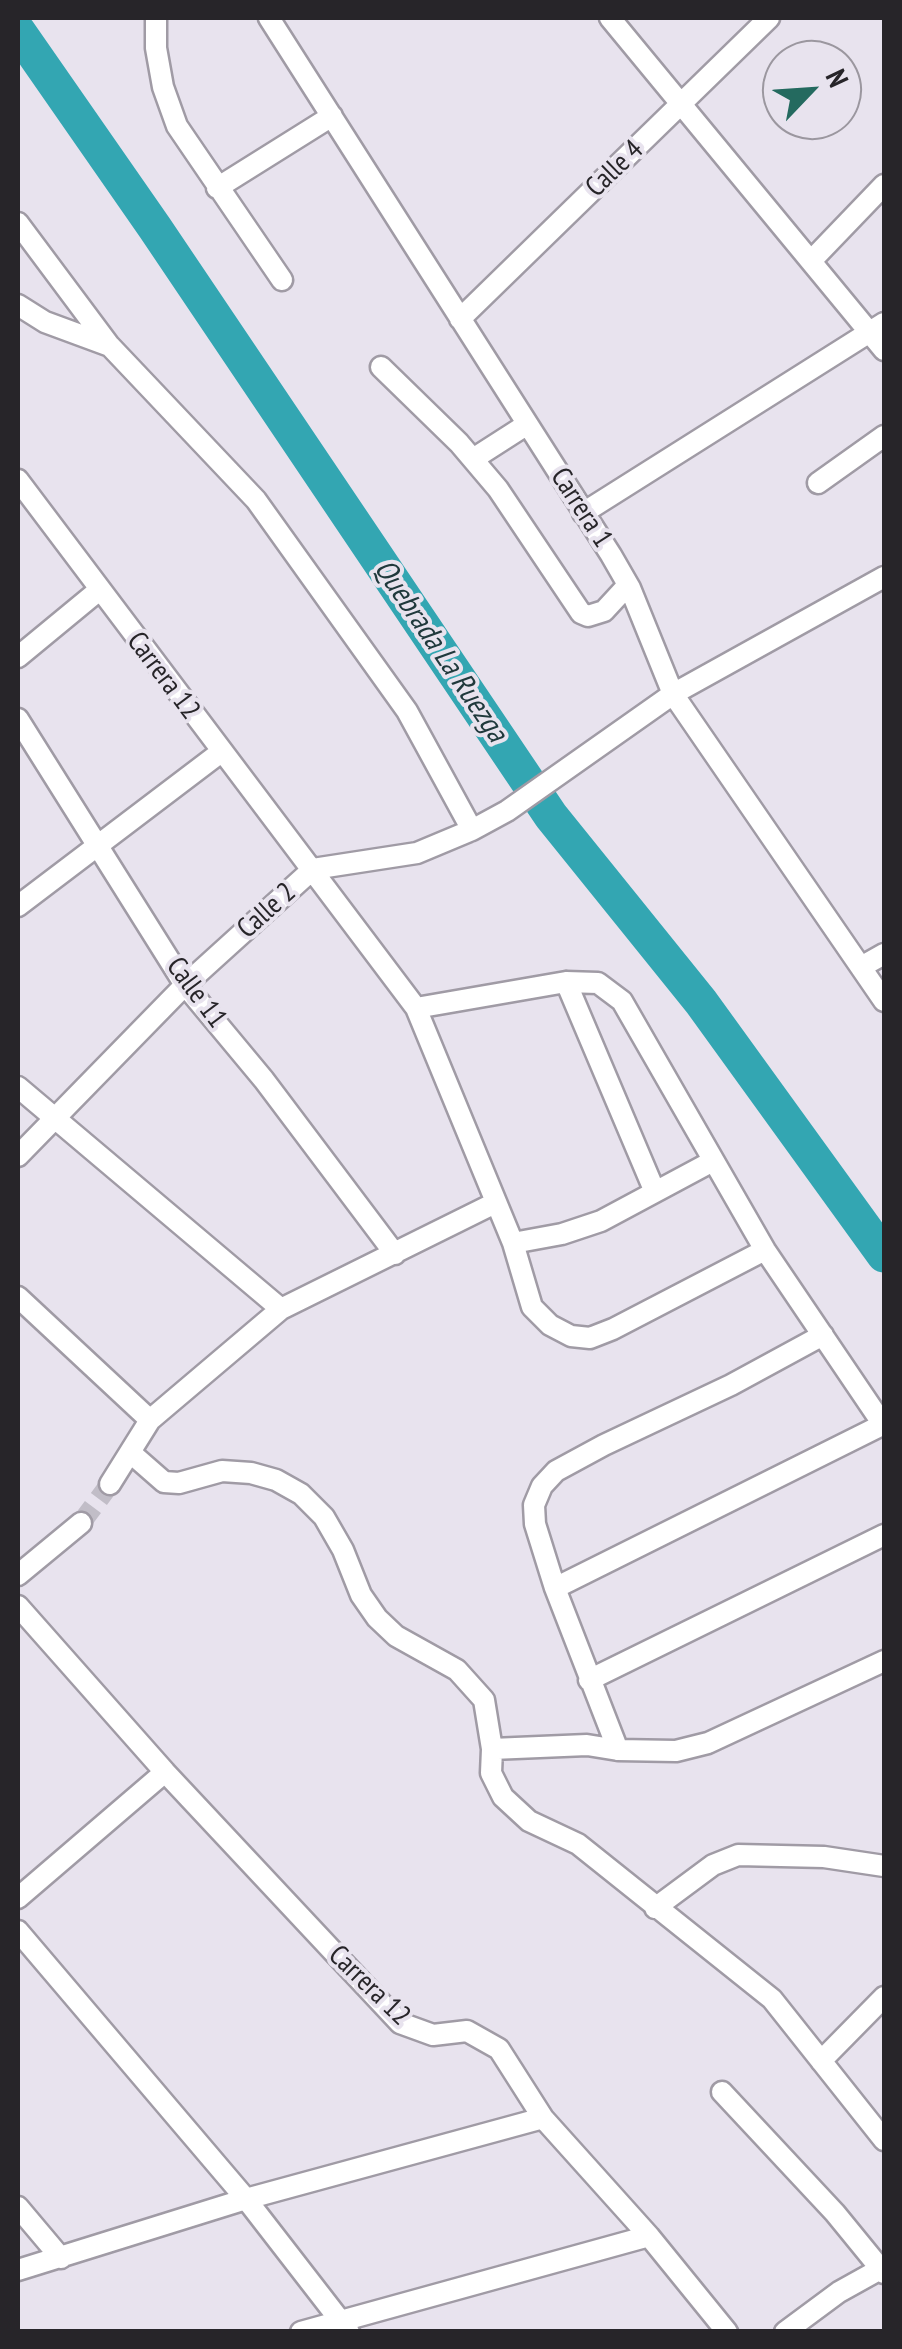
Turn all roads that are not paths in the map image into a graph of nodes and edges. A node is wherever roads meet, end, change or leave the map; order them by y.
1 (156, 18) edge
2 (270, 18) edge
3 (610, 18) edge
4 (769, 18) edge
5 (680, 105) junction
6 (332, 116) junction
7 (884, 185) edge
8 (217, 188) junction
9 (18, 223) edge
10 (811, 261) junction
11 (282, 280) dead end
12 (18, 305) edge
13 (460, 319) junction
14 (877, 327) edge
15 (110, 346) junction
16 (884, 350) edge
17 (381, 367) dead end
18 (526, 425) junction
19 (884, 436) edge
20 (473, 458) junction
21 (18, 480) edge
22 (818, 482) dead end
23 (583, 512) junction
24 (884, 577) edge
25 (628, 585) junction
26 (98, 591) junction
27 (18, 657) edge
28 (673, 694) junction
29 (18, 719) edge
30 (222, 752) junction
31 (472, 830) junction
32 (97, 844) junction
33 (313, 869) junction
34 (18, 906) edge
35 (884, 954) edge
36 (860, 967) junction
37 (566, 982) junction
38 (185, 985) junction
39 (884, 1002) edge
40 (416, 1008) junction
41 (18, 1087) edge
42 (54, 1117) junction
43 (18, 1156) edge
44 (713, 1161) junction
45 (655, 1192) junction
46 (495, 1204) junction
47 (513, 1243) junction
48 (764, 1250) junction
49 (395, 1254) junction
50 (18, 1298) edge
51 (281, 1309) junction
52 (823, 1335) junction
53 (150, 1420) junction
54 (884, 1425) edge
55 (132, 1454) junction
56 (110, 1484) tunnel mouth
57 (81, 1523) tunnel mouth
58 (884, 1535) edge
59 (18, 1575) edge
60 (554, 1588) junction
61 (18, 1606) edge
62 (884, 1661) edge
63 (589, 1680) junction
64 (492, 1749) junction
65 (618, 1750) junction
66 (165, 1772) junction
67 (884, 1866) edge
68 (18, 1898) edge
69 (655, 1908) junction
70 (18, 1930) edge
71 (884, 1997) edge
72 (821, 2061) junction
73 (722, 2092) dead end
74 (543, 2118) junction
75 (884, 2140) edge
76 (246, 2200) junction
77 (18, 2207) edge
78 (649, 2236) junction
79 (60, 2258) junction
80 (18, 2270) edge
81 (883, 2270) edge
82 (345, 2326) edge
83 (302, 2332) edge
84 (727, 2332) edge
85 (785, 2332) edge

1 - 8 street
2 - 6 street, Carrera 1
3 - 5 street
4 - 5 street, Calle 4
5 - 10 street
5 - 13 street, Calle 4
6 - 8 street
6 - 13 street, Carrera 1
7 - 10 street
8 - 11 street
9 - 15 street
10 - 14 street
12 - 15 street
13 - 18 street, Carrera 1
14 - 16 street
14 - 23 street
15 - 31 street
17 - 20 street
18 - 20 street
18 - 23 street, Carrera 1
19 - 22 street
20 - 25 street
21 - 26 street, Carrera 12
23 - 25 street, Carrera 1
24 - 28 street, Calle 2
25 - 28 street, Carrera 1
26 - 27 street
26 - 30 street, Carrera 12
28 - 31 street, Calle 2
28 - 36 street, Carrera 1
29 - 32 street, Calle 11
30 - 32 street
30 - 33 street, Carrera 12
31 - 33 street, Calle 2
32 - 34 street
32 - 38 street, Calle 11
33 - 38 street, Calle 2
33 - 40 street, Carrera 12
35 - 36 street
36 - 39 street, Carrera 1
37 - 40 street
37 - 44 street
37 - 45 street
38 - 42 street, Calle 2
38 - 49 street, Calle 11
40 - 46 street, Carrera 12
41 - 42 street
42 - 43 street, Calle 2
42 - 51 street
44 - 45 street
44 - 48 street
45 - 47 street
46 - 47 street, Carrera 12
46 - 49 street
47 - 48 street, Carrera 12
48 - 52 street
49 - 51 street
50 - 53 street
51 - 53 street
52 - 54 street
52 - 60 street
53 - 55 street
54 - 60 street
55 - 56 street
55 - 64 street
57 - 59 street
58 - 63 street
60 - 63 street
61 - 66 street, Carrera 12
62 - 65 street
63 - 65 street
64 - 65 street
64 - 69 street
66 - 68 street
66 - 74 street, Carrera 12
67 - 69 street
69 - 72 street
70 - 76 street
71 - 72 street
72 - 75 street
73 - 81 street
74 - 76 street
74 - 78 street, Carrera 12
76 - 79 street
76 - 82 street
77 - 79 street
78 - 82 street
78 - 84 street, Carrera 12
79 - 80 street
81 - 85 street
82 - 83 street

